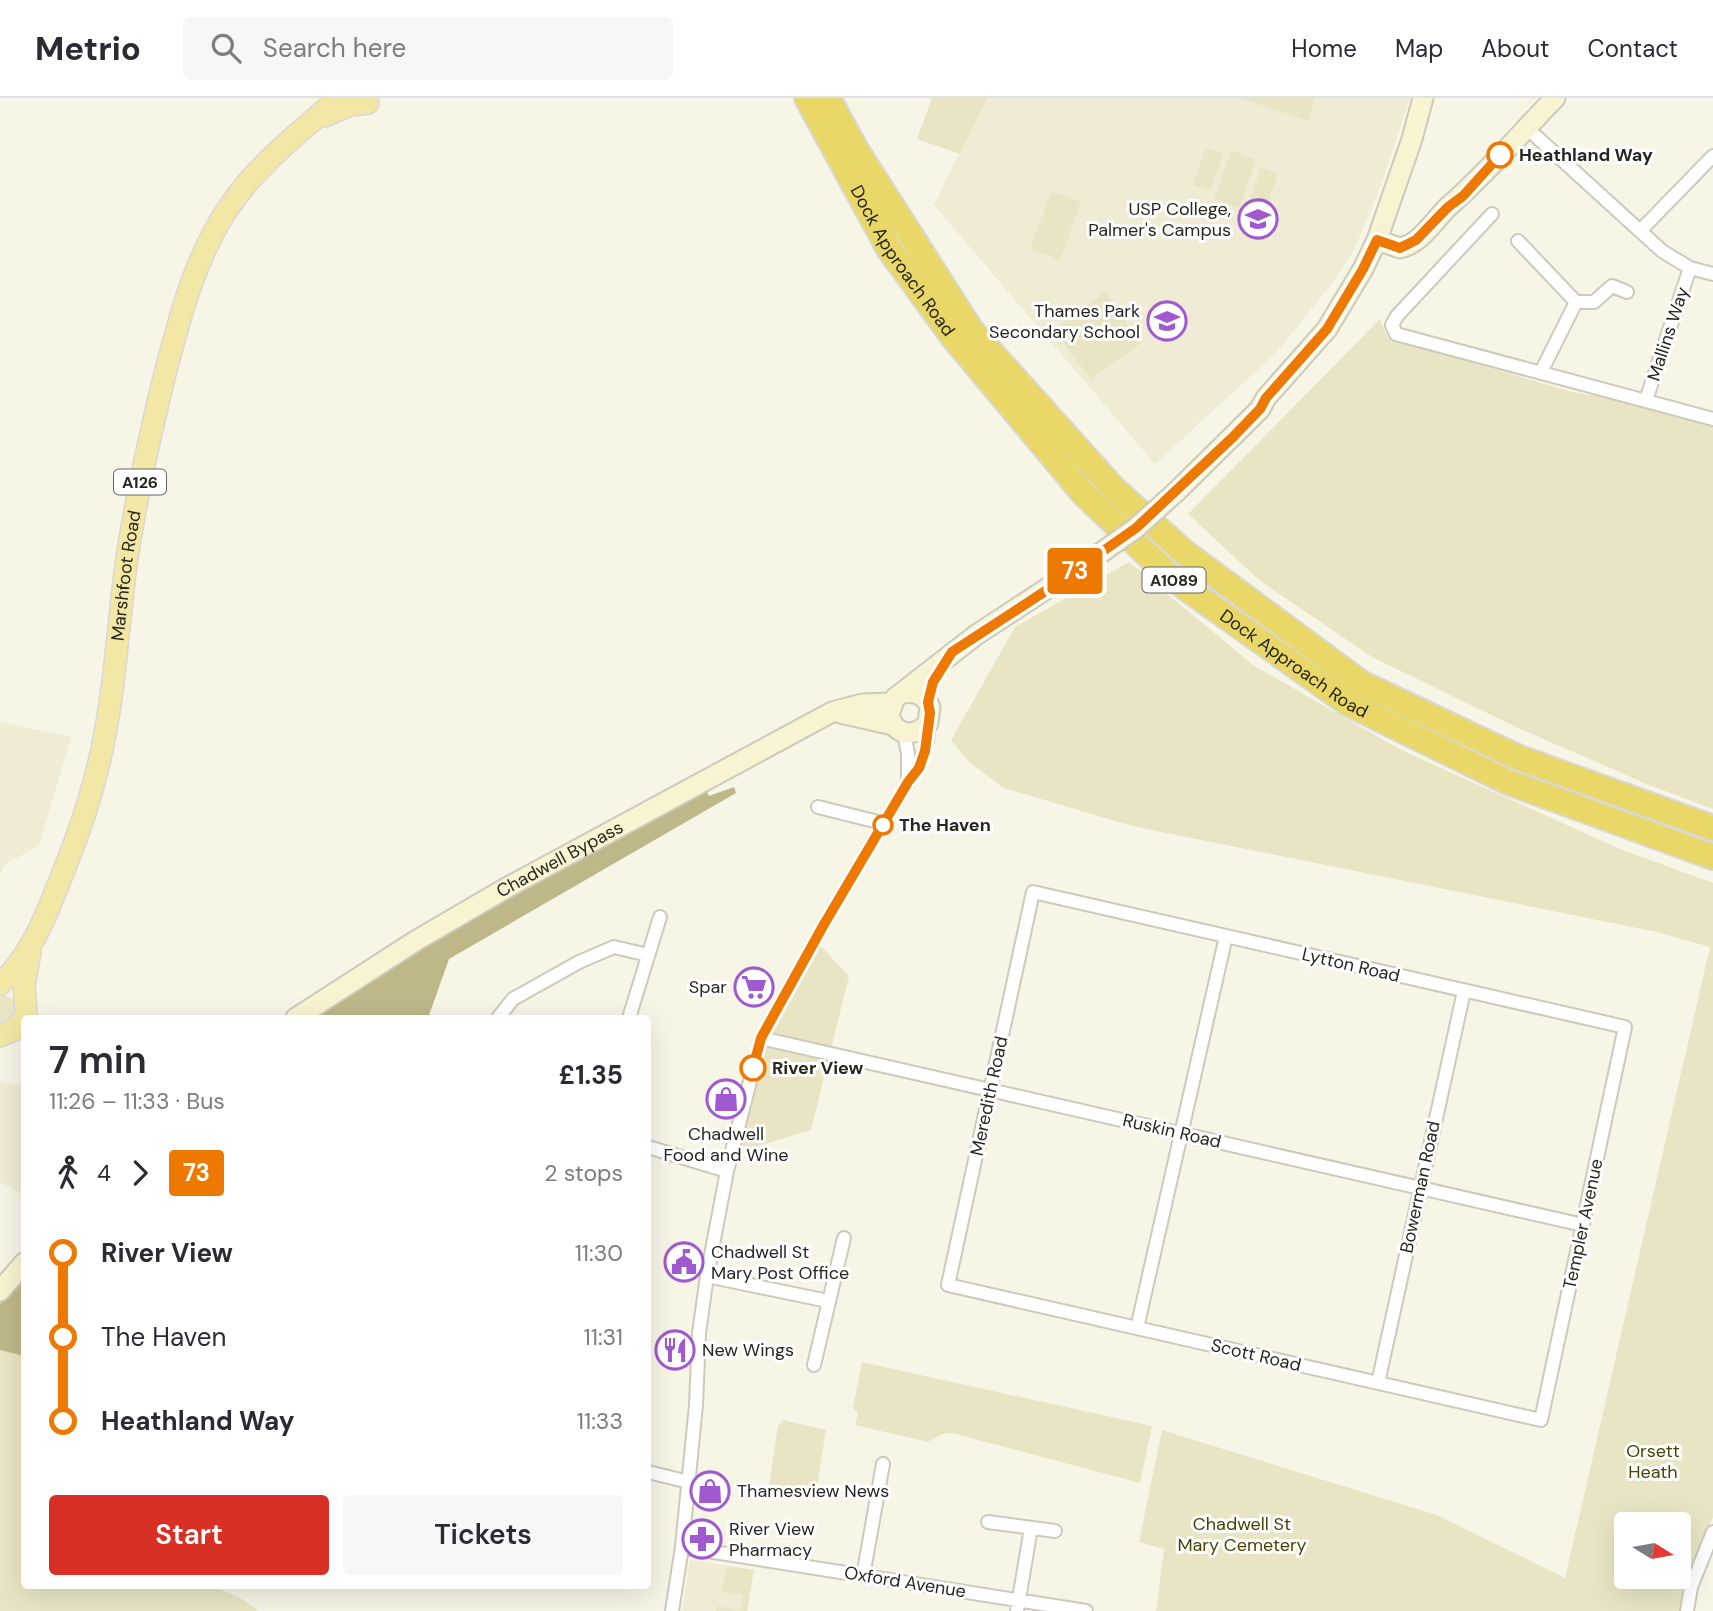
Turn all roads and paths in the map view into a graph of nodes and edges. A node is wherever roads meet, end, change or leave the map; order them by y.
1 (339, 98) edge
2 (807, 98) edge
3 (828, 98) edge
4 (1423, 98) edge
5 (1555, 98) edge
6 (371, 100) edge
7 (314, 120) junction
8 (1528, 129) junction
9 (1713, 156) edge
10 (1492, 214) dead end
11 (1640, 231) junction
12 (1377, 240) junction
13 (1518, 241) dead end
14 (1690, 268) junction
15 (1713, 274) edge
16 (1627, 292) dead end
17 (1576, 302) junction
18 (1541, 372) junction
19 (1646, 400) junction
20 (1713, 419) edge
21 (952, 652) junction
22 (897, 698) junction
23 (928, 702) junction
24 (832, 712) junction
25 (928, 723) junction
26 (899, 729) junction
27 (908, 782) junction
28 (826, 805) dead end
29 (883, 826) junction
30 (1713, 828) edge
31 (1713, 858) edge
32 (1076, 902) joint
33 (661, 917) dead end
34 (1226, 936) junction
35 (32, 944) junction
36 (648, 955) junction
37 (0, 985) edge
38 (1464, 990) junction
39 (301, 1015) edge
40 (500, 1015) edge
41 (630, 1015) edge
42 (14, 1022) edge
43 (1625, 1027) joint
44 (761, 1038) junction
45 (990, 1090) junction
46 (1181, 1134) junction
47 (651, 1148) edge
48 (727, 1171) junction
49 (1420, 1188) junction
50 (1583, 1225) junction
51 (844, 1238) dead end
52 (21, 1266) edge
53 (707, 1276) junction
54 (0, 1291) edge
55 (972, 1291) joint
56 (828, 1301) junction
57 (1137, 1328) junction
58 (814, 1365) dead end
59 (1378, 1383) junction
60 (1541, 1420) joint
61 (883, 1464) dead end
62 (651, 1473) edge
63 (689, 1482) junction
64 (988, 1522) dead end
65 (1031, 1528) junction
66 (1055, 1531) dead end
67 (1713, 1532) edge
68 (682, 1548) junction
69 (863, 1576) junction
70 (1018, 1606) edge
71 (672, 1611) edge
72 (1086, 1611) edge
73 (1687, 1611) edge

1 - 7 main road, Marshfoot Road / A126
2 - 31 highway, Dock Approach Road / A1089
3 - 30 highway, Dock Approach Road / A1089
4 - 12 main road
5 - 8 main road
6 - 7 main road, Marshfoot Road / A126
7 - 35 main road, Marshfoot Road / A126
8 - 11 street
8 - 12 main road
9 - 11 street
10 - 18 street
11 - 14 street
12 - 21 main road, bridge
13 - 17 street
14 - 15 street
14 - 19 street, Mallins Way
16 - 17 street
17 - 18 street
18 - 19 street
19 - 20 street
21 - 22 main road
21 - 23 main road
22 - 23 main road
22 - 24 main road, Chadwell Bypass
22 - 26 main road
23 - 25 main road
24 - 26 main road
24 - 39 main road, Chadwell Bypass
25 - 26 main road
25 - 27 street
26 - 27 street
27 - 29 street
28 - 29 street
29 - 44 street
32 - 34 street, Lytton Road
32 - 45 street, Meredith Road
33 - 36 street
34 - 38 street, Lytton Road
34 - 46 street
35 - 37 main road, Marshfoot Road / A126
35 - 42 main road, Marshfoot Road / A126
36 - 40 street
36 - 41 street
37 - 42 main road, Marshfoot Road / A126
38 - 43 street, Lytton Road
38 - 49 street, Bowerman Road
43 - 50 street, Templer Avenue
44 - 45 street, Ruskin Road
44 - 48 street
45 - 46 street, Ruskin Road
45 - 55 street, Meredith Road
46 - 49 street, Ruskin Road
46 - 57 street
47 - 48 street
48 - 53 street
49 - 50 street, Ruskin Road
49 - 59 street, Bowerman Road
50 - 60 street, Templer Avenue
51 - 56 street
52 - 54 main road
53 - 56 street
53 - 63 street
55 - 57 street, Scott Road
56 - 58 street
57 - 59 street, Scott Road
59 - 60 street, Scott Road
61 - 69 street
62 - 63 street
63 - 68 street
64 - 65 street
65 - 66 street
65 - 70 street
67 - 73 street
68 - 69 street, Oxford Avenue
68 - 71 street
69 - 70 street, Oxford Avenue
70 - 72 street, Oxford Avenue

